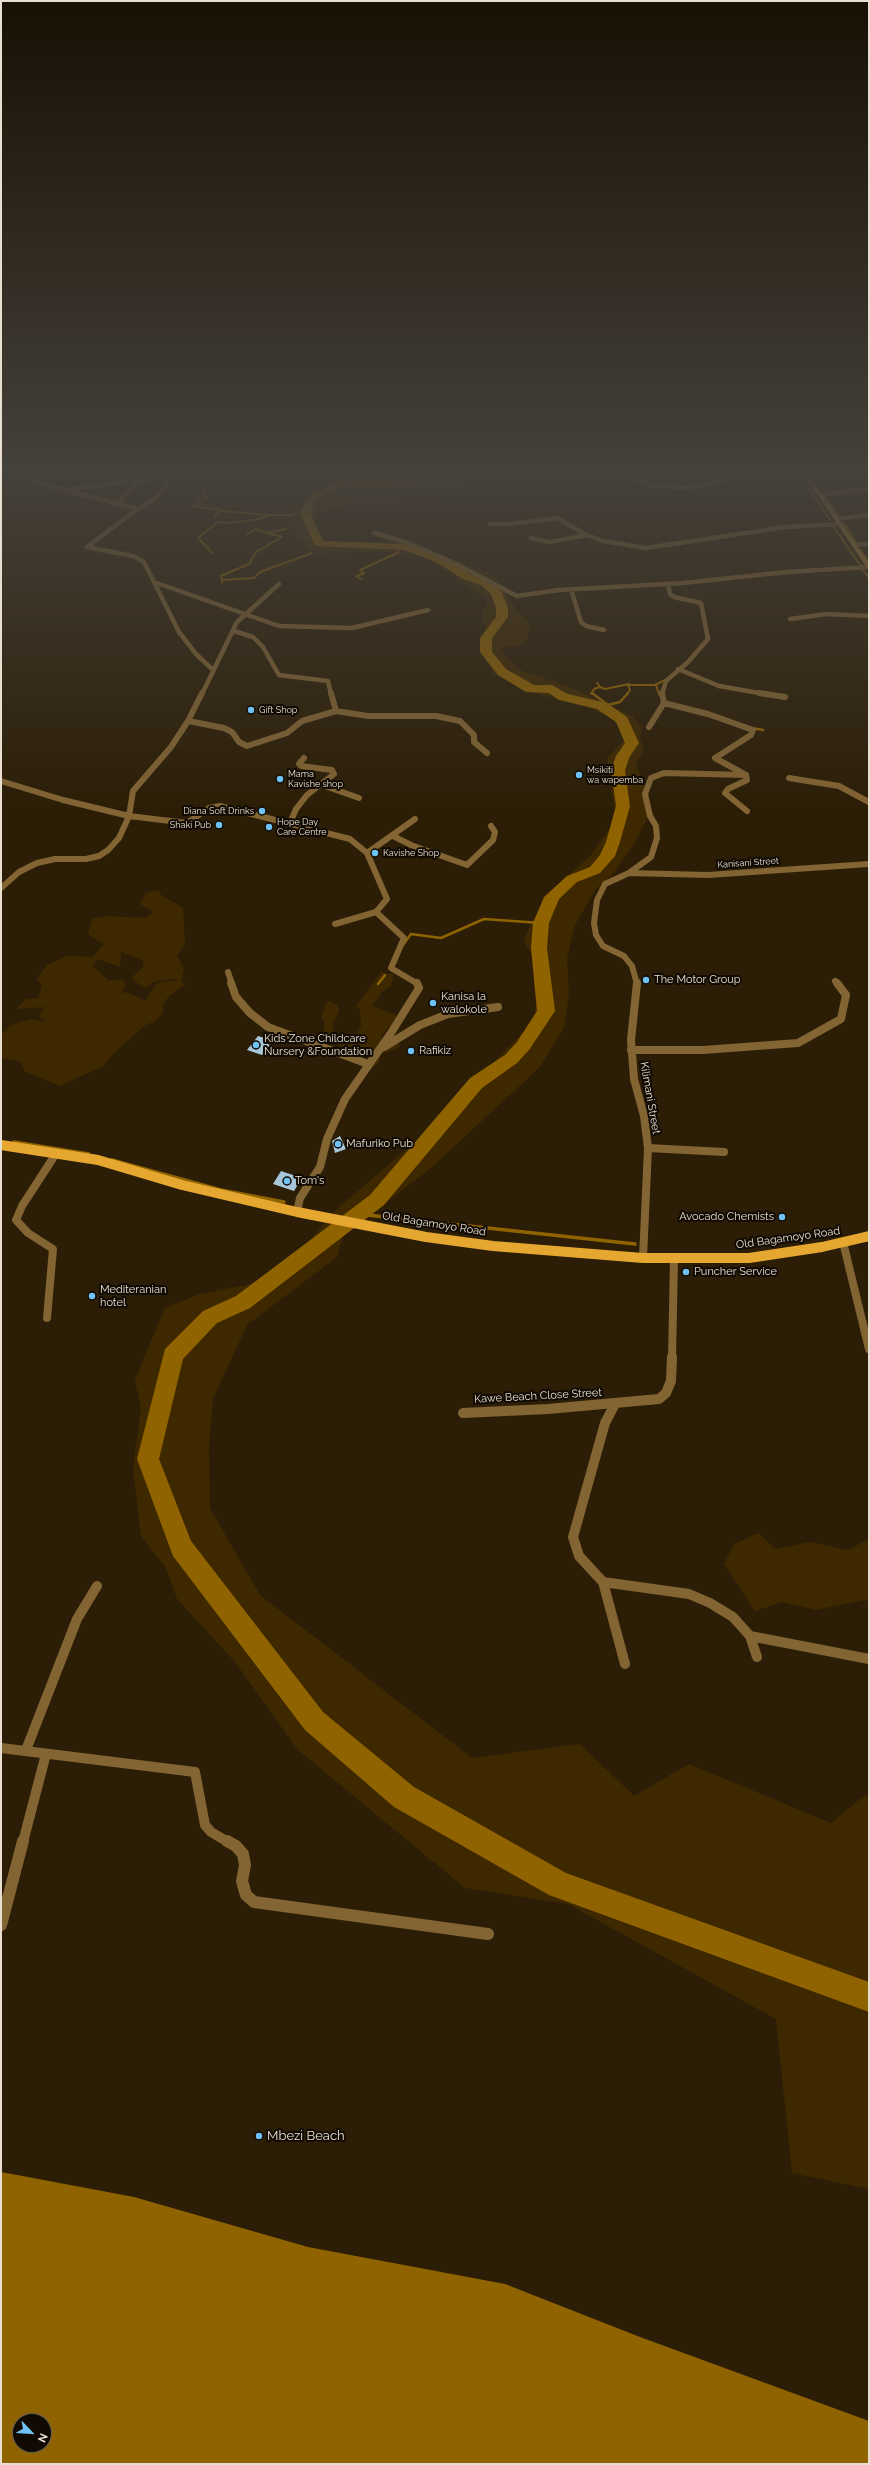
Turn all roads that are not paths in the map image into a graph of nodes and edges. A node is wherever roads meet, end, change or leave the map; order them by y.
1 (154, 583) edge
2 (157, 583) edge
3 (491, 583) edge
4 (678, 583) edge
5 (279, 584) dead end
6 (668, 584) junction
7 (572, 589) junction
8 (428, 610) dead end
9 (246, 613) junction
10 (869, 616) edge
11 (790, 619) dead end
12 (604, 630) dead end
13 (234, 631) junction
14 (212, 669) junction
15 (678, 669) junction
16 (785, 697) dead end
17 (664, 703) junction
18 (336, 711) junction
19 (188, 720) junction
20 (649, 727) dead end
21 (487, 753) dead end
22 (304, 758) dead end
23 (746, 775) junction
24 (789, 778) dead end
25 (1, 781) edge
26 (322, 785) junction
27 (360, 798) dead end
28 (869, 802) edge
29 (747, 811) dead end
30 (129, 816) junction
31 (415, 819) dead end
32 (290, 823) junction
33 (491, 826) dead end
34 (394, 836) junction
35 (366, 853) junction
36 (869, 864) edge
37 (629, 873) junction
38 (1, 888) edge
39 (376, 912) junction
40 (335, 924) dead end
41 (228, 972) dead end
42 (835, 981) dead end
43 (498, 1006) dead end
44 (381, 1048) junction
45 (631, 1050) junction
46 (368, 1064) junction
47 (1, 1145) edge
48 (648, 1148) junction
49 (57, 1152) junction
50 (724, 1152) dead end
51 (297, 1212) junction
52 (869, 1236) edge
53 (842, 1242) junction
54 (643, 1258) junction
55 (674, 1259) junction
56 (47, 1318) dead end
57 (869, 1350) edge
58 (615, 1404) junction
59 (463, 1413) dead end
60 (603, 1582) junction
61 (97, 1586) dead end
62 (750, 1636) junction
63 (757, 1657) dead end
64 (869, 1659) edge
65 (625, 1664) dead end
66 (1, 1748) edge
67 (26, 1750) junction
68 (46, 1754) junction
69 (1, 1925) edge
70 (488, 1934) dead end

1 - 14 street
2 - 9 street
3 - 7 street
4 - 6 street
5 - 9 street
6 - 7 street
6 - 15 street
7 - 12 street
8 - 9 street
9 - 13 street
10 - 11 street
13 - 14 street
13 - 18 street
14 - 19 street
15 - 16 street
15 - 17 street
17 - 20 street
17 - 23 street
18 - 19 street
18 - 21 street
19 - 30 street
22 - 26 street
23 - 29 street
23 - 37 street, Kilimani Street
24 - 28 street
25 - 30 street
26 - 27 street
26 - 32 street
30 - 32 street
30 - 38 street
31 - 34 street
32 - 35 street
33 - 34 street
34 - 35 street
35 - 39 street
36 - 37 street, Kanisani Street
37 - 45 street, Kilimani Street
39 - 40 street
39 - 44 street
41 - 46 street
42 - 45 street
43 - 44 street
44 - 46 street
45 - 48 street, Kilimani Street
46 - 51 street
47 - 49 main road, Old Bagamoyo Road
48 - 50 street
48 - 54 street, Kilimani Street
49 - 51 main road, Old Bagamoyo Road
49 - 56 street
51 - 54 main road, Old Bagamoyo Road
52 - 53 main road, Old Bagamoyo Road
53 - 55 main road, Old Bagamoyo Road
53 - 57 street
54 - 55 main road, Old Bagamoyo Road
55 - 58 street, Kawe Beach Close Street
58 - 59 street, Kawe Beach Close Street
58 - 60 street, Kawe Beach Close Street
60 - 62 street
60 - 65 street, Kawe Beach Close Street
61 - 67 street
62 - 63 street
62 - 64 street
66 - 67 street
67 - 68 street
68 - 69 street
68 - 70 street

